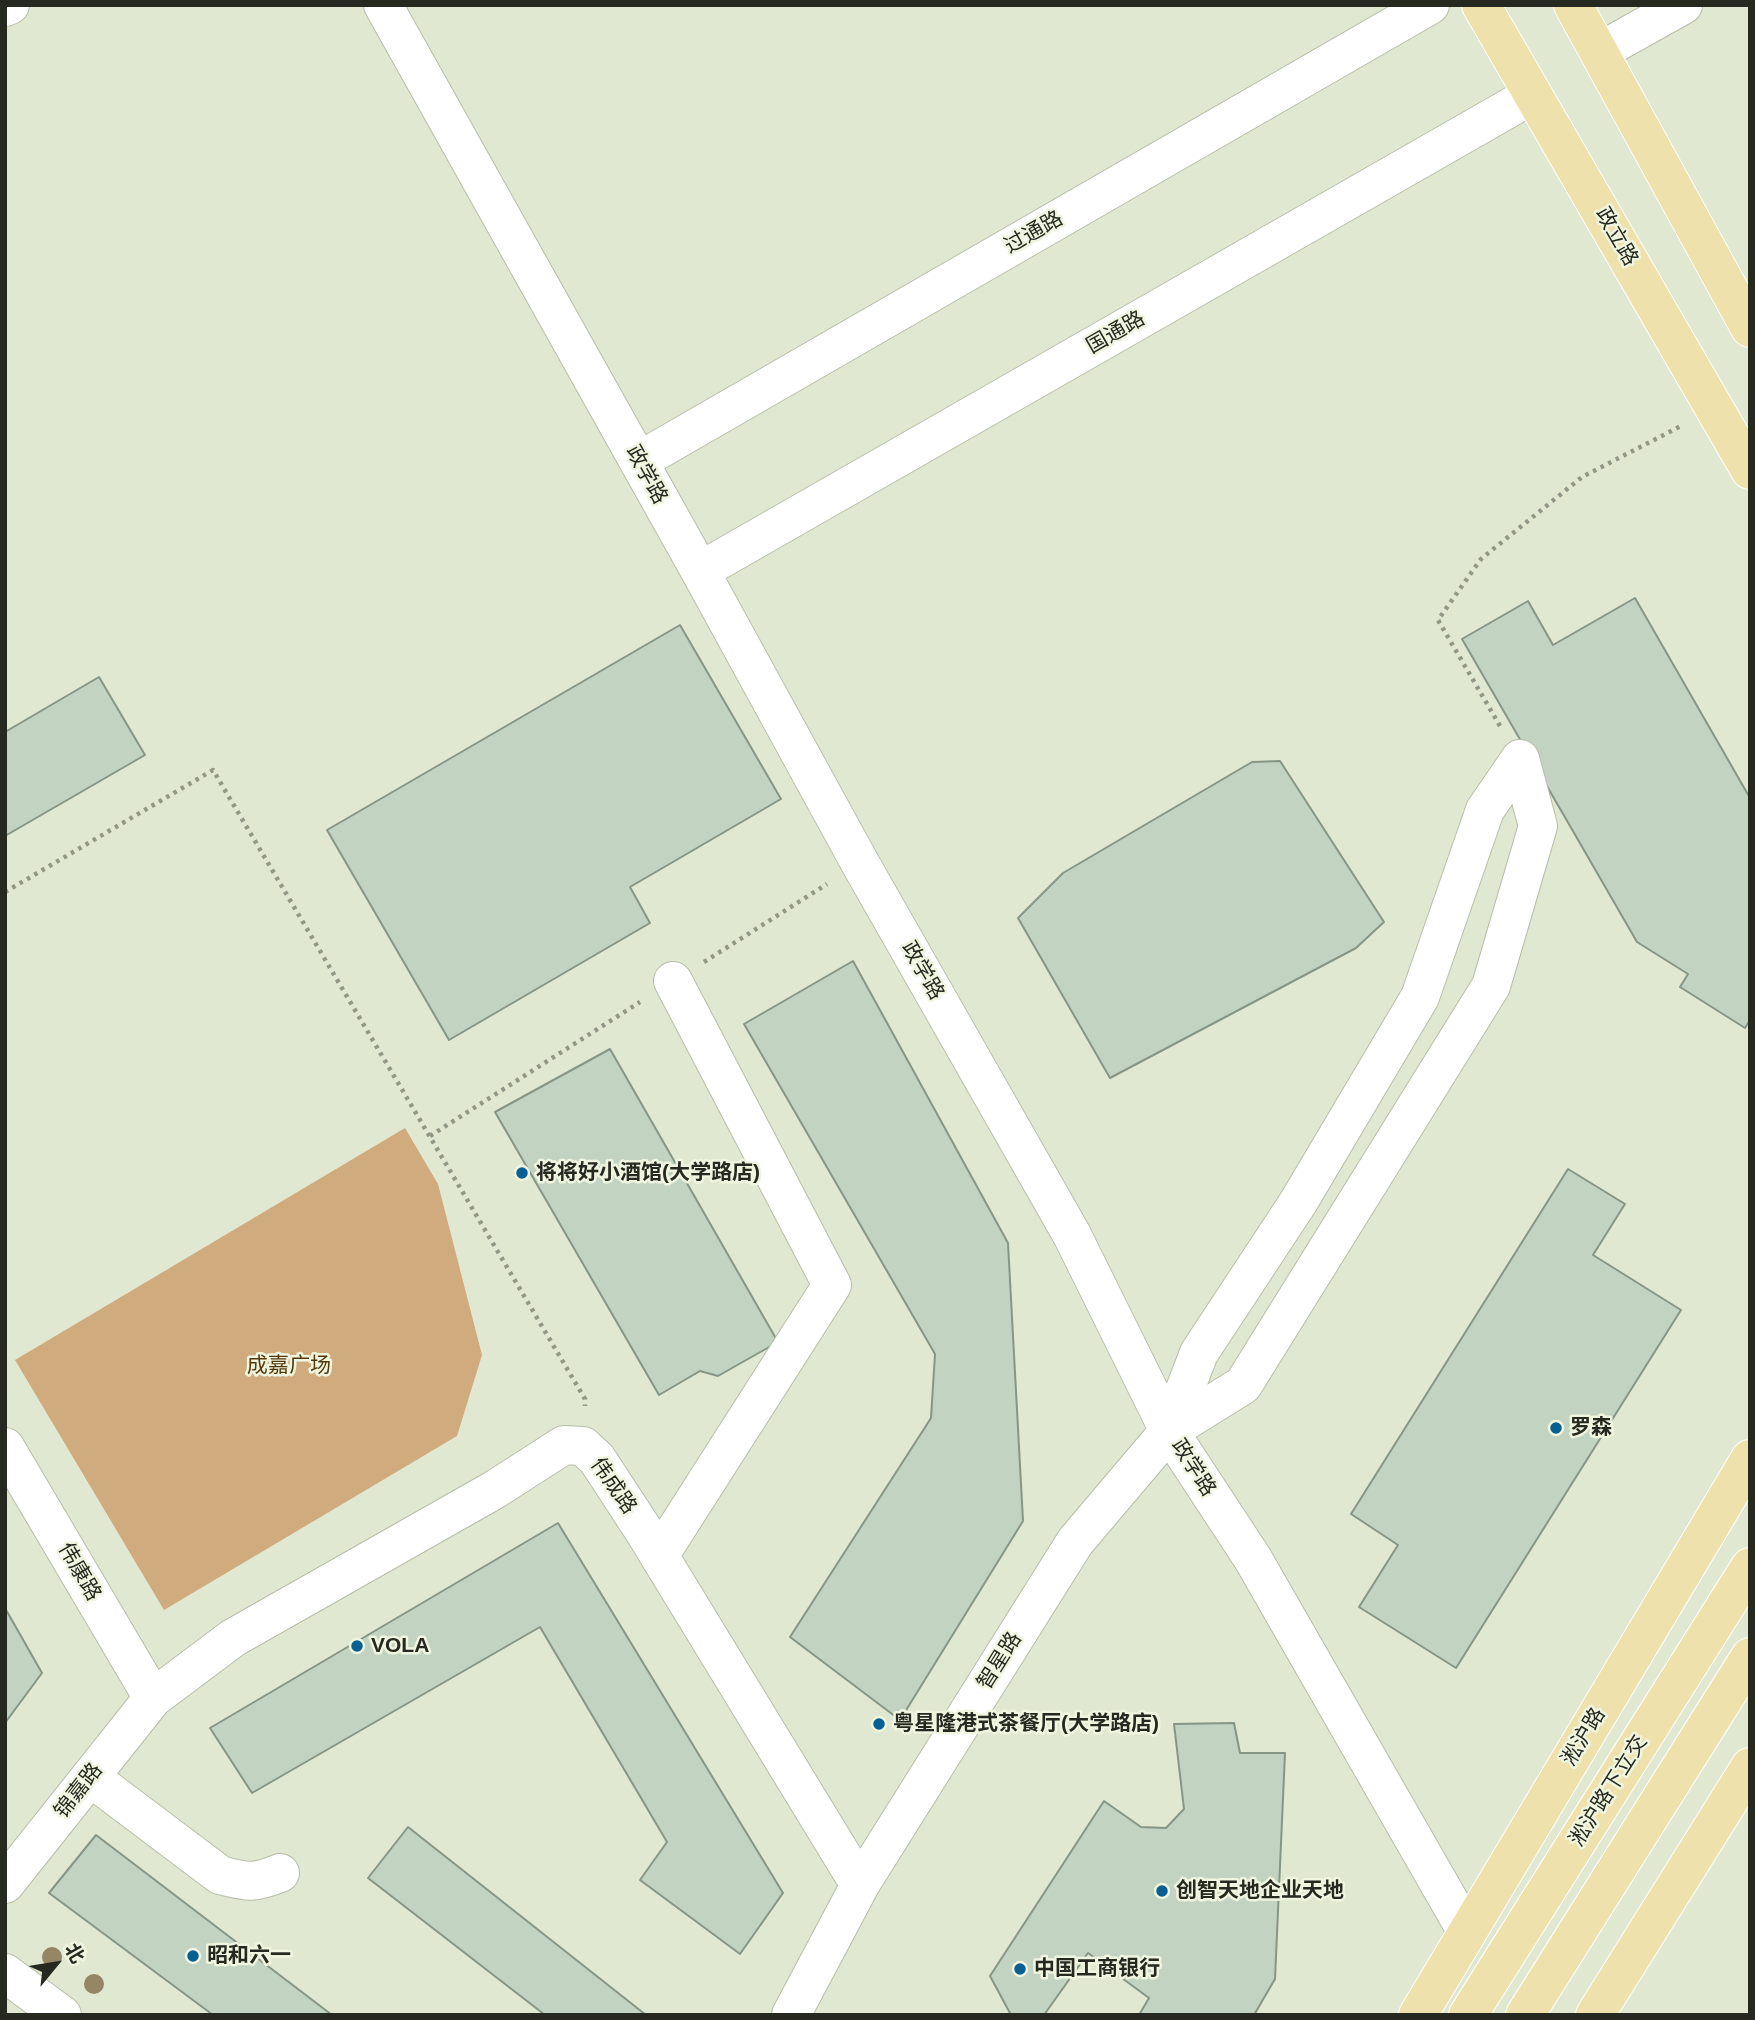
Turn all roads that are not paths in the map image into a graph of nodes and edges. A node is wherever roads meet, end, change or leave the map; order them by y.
1 (10, 5) edge
2 (383, 5) edge
3 (1430, 5) edge
4 (1481, 5) edge
5 (1573, 5) edge
6 (1683, 5) edge
7 (5, 7) edge
8 (1599, 52) junction
9 (1532, 95) junction
10 (1750, 328) edge
11 (639, 461) junction
12 (1750, 470) edge
13 (700, 571) junction
14 (673, 981) dead end
15 (1169, 1431) junction
16 (5, 1447) edge
17 (1750, 1459) edge
18 (659, 1556) junction
19 (1750, 1567) edge
20 (1750, 1657) edge
21 (153, 1698) junction
22 (1750, 1767) edge
23 (90, 1777) junction
24 (280, 1872) dead end
25 (5, 1884) edge
26 (860, 1885) junction
27 (1467, 1932) junction
28 (5, 1973) edge
29 (62, 2015) edge
30 (791, 2015) edge
31 (1418, 2015) edge
32 (1468, 2015) edge
33 (1525, 2015) edge
34 (1595, 2015) edge

1 - 7 street
2 - 11 street, 政学路
3 - 11 street, 过通路
4 - 9 main road, 政立路
5 - 8 main road
6 - 8 street
8 - 10 main road
9 - 12 main road, 政立路
9 - 13 street, 国通路
11 - 13 street, 政学路
13 - 15 street, 政学路
14 - 18 street
15 - 15 street
15 - 26 street, 智星路
15 - 27 street, 政学路
16 - 21 street, 伟康路
17 - 27 main road, 淞沪路
18 - 21 street, 伟成路
18 - 26 street, 伟成路
19 - 32 main road, 淞沪路下立交
20 - 33 main road
21 - 23 street, 锦嘉路
22 - 34 main road
23 - 24 street
23 - 25 street, 锦嘉路
26 - 30 street, 智星路
27 - 31 main road, 淞沪路
28 - 29 street

